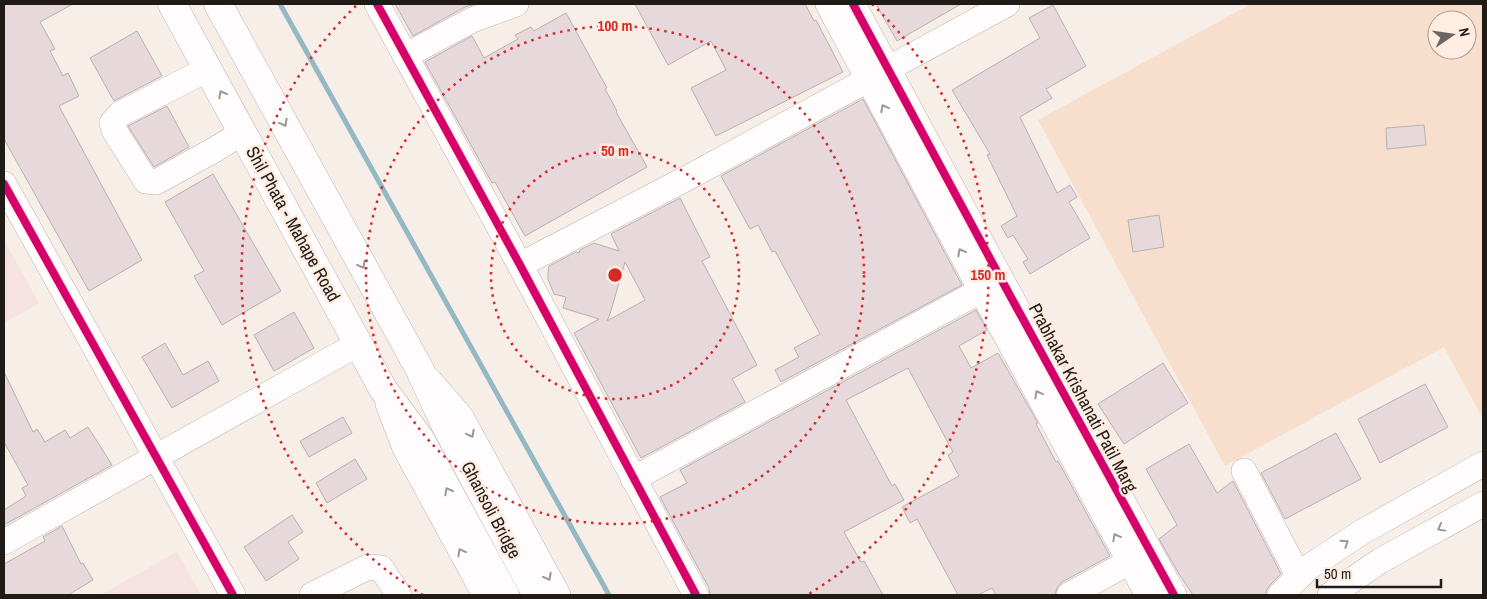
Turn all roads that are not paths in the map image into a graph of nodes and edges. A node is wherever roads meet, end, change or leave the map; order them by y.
1 (172, 4) edge
2 (218, 4) edge
3 (377, 4) edge
4 (516, 4) edge
5 (828, 4) edge
6 (853, 4) edge
7 (1007, 4) edge
8 (405, 56) junction
9 (208, 69) junction
10 (878, 74) junction
11 (243, 132) junction
12 (4, 184) edge
13 (520, 265) junction
14 (991, 285) junction
15 (358, 344) junction
16 (419, 368) junction
17 (383, 389) junction
18 (420, 439) joint
19 (156, 457) junction
20 (1483, 464) edge
21 (1244, 471) dead end
22 (633, 479) junction
23 (1483, 504) edge
24 (4, 542) edge
25 (1140, 556) junction
26 (1299, 577) junction
27 (233, 595) edge
28 (312, 595) edge
29 (399, 595) edge
30 (485, 595) edge
31 (505, 595) edge
32 (537, 595) edge
33 (558, 595) edge
34 (696, 595) edge
35 (1068, 595) edge
36 (1148, 595) edge
37 (1174, 595) edge
38 (1280, 595) edge
39 (1330, 595) edge

1 - 9 main road, Shil Phata - Mahape Road
2 -> 16 main road
3 - 8 street
4 - 8 street
5 - 10 street, Prabhakar Krishanati Patil Marg
6 - 10 street, Prabhakar Krishanati Patil Marg
7 - 10 street
8 - 13 street
11 -> 9 main road, Shil Phata - Mahape Road
9 - 11 street
10 - 13 street
10 - 14 street, Prabhakar Krishanati Patil Marg
11 - 15 main road, Shil Phata - Mahape Road
12 - 19 street
13 - 22 street
14 - 22 street
14 - 25 street, Prabhakar Krishanati Patil Marg
15 - 17 main road, Shil Phata - Mahape Road
15 - 19 street
16 - 32 main road, Ghansoli Bridge
16 -> 33 street
17 - 18 main road, Shil Phata - Mahape Road
30 -> 17 street
31 -> 18 main road, Ghansoli Bridge
19 - 24 street
19 - 27 street
26 -> 20 street
21 - 26 street
22 - 34 street
23 -> 39 street
25 - 35 street
25 - 36 street, Prabhakar Krishanati Patil Marg
25 - 37 street, Prabhakar Krishanati Patil Marg
26 - 38 street
28 - 29 street

